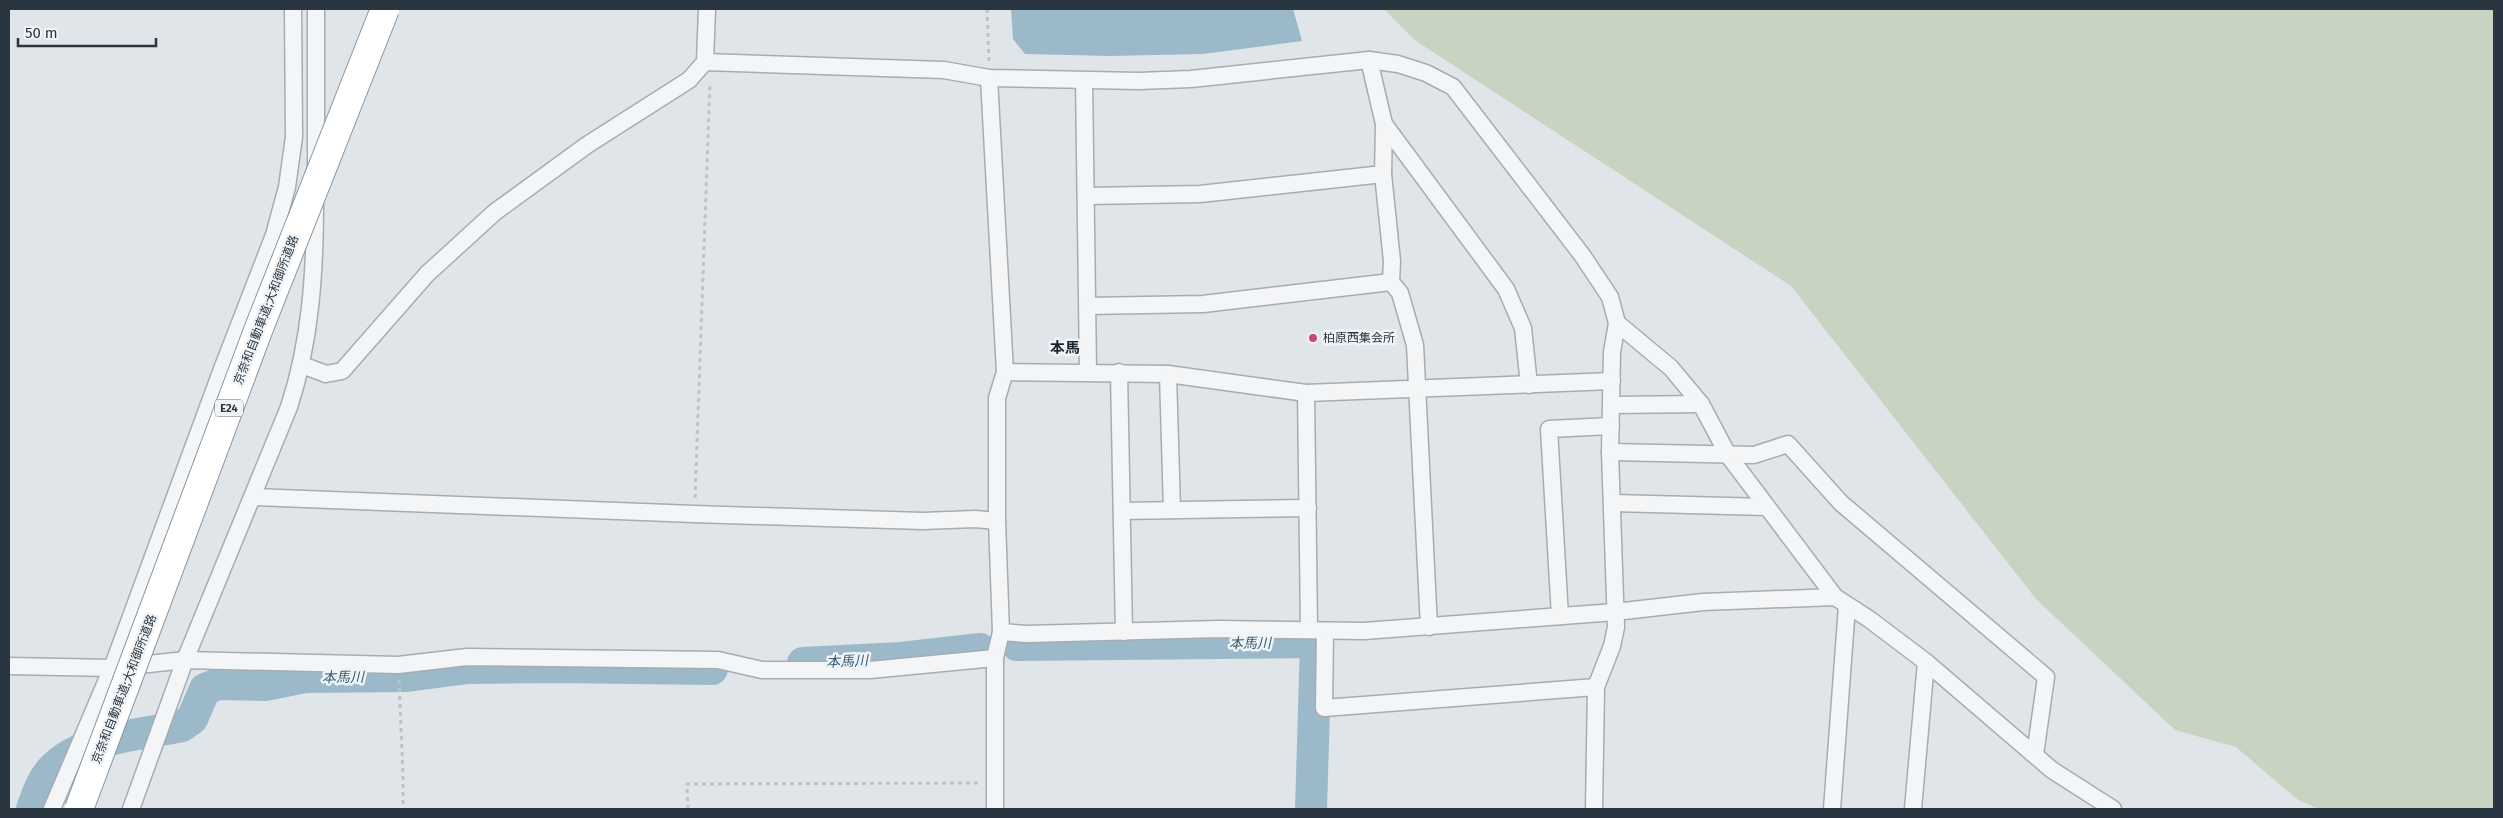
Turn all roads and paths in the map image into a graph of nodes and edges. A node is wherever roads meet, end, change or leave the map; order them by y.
1 (293, 9) edge
2 (316, 9) edge
3 (385, 9) edge
4 (707, 9) edge
5 (987, 9) edge
6 (1369, 60) junction
7 (705, 62) junction
8 (990, 78) junction
9 (1084, 80) junction
10 (1384, 124) junction
11 (1383, 174) junction
12 (1087, 196) junction
13 (1391, 282) junction
14 (1088, 306) junction
15 (1617, 323) junction
16 (302, 365) junction
17 (1088, 371) junction
18 (1005, 372) junction
19 (1119, 372) junction
20 (1168, 374) junction
21 (1612, 380) junction
22 (1529, 385) junction
23 (1418, 389) junction
24 (1306, 393) junction
25 (1701, 404) junction
26 (1613, 405) junction
27 (1611, 426) junction
28 (1610, 452) junction
29 (1728, 455) junction
30 (252, 497) junction
31 (1613, 503) junction
32 (1766, 507) junction
33 (1308, 508) junction
34 (1172, 510) junction
35 (1122, 511) junction
36 (694, 514) junction
37 (996, 521) junction
38 (1841, 601) junction
39 (1615, 612) junction
40 (1560, 616) junction
41 (1429, 627) junction
42 (1317, 630) junction
43 (1124, 632) junction
44 (998, 645) junction
45 (185, 660) junction
46 (1926, 662) junction
47 (9, 666) edge
48 (112, 668) junction
49 (398, 680) dead end
50 (1596, 687) junction
51 (2034, 755) junction
52 (996, 783) junction
53 (52, 809) edge
54 (79, 809) edge
55 (131, 809) edge
56 (403, 809) edge
57 (688, 809) edge
58 (995, 809) edge
59 (1594, 809) edge
60 (1832, 809) edge
61 (1913, 809) edge
62 (2113, 809) edge

1 - 48 street
2 - 16 street
3 - 54 highway, 京奈和自動車道;大和御所道路 / E24, bridge
4 - 7 street
5 - 8 path
6 - 9 street
6 - 10 street
6 - 15 street
7 - 8 street
7 - 16 street
7 - 36 path
8 - 9 street
8 - 18 street
9 - 12 street
10 - 11 street
10 - 22 street
11 - 12 street
11 - 13 street
12 - 14 street
13 - 14 street
13 - 23 street
14 - 17 street
15 - 21 street
15 - 25 street
16 - 30 street
17 - 18 street
17 - 19 street
18 - 37 street
19 - 20 street
19 - 35 street
20 - 24 street
20 - 34 street
21 - 22 street
21 - 26 street
22 - 23 street
23 - 24 street
23 - 41 street
24 - 33 street
25 - 26 street
25 - 29 street
26 - 27 street
27 - 28 street
27 - 40 street
28 - 29 street
28 - 31 street
29 - 32 street
29 - 51 street
30 - 36 street
30 - 45 street
31 - 32 street
31 - 39 street
32 - 38 street
33 - 34 street
33 - 42 street
34 - 35 street
35 - 43 street
36 - 37 street
37 - 44 street
38 - 39 street
38 - 46 street
38 - 60 street
39 - 40 street
39 - 50 street
40 - 41 street
41 - 42 street
42 - 43 street
42 - 50 street
43 - 44 street
44 - 45 street
44 - 52 street
45 - 48 street
45 - 55 street
46 - 51 street
46 - 61 street
47 - 48 street
48 - 53 street
49 - 56 path
50 - 59 street
51 - 62 street
52 - 57 path
52 - 58 street

